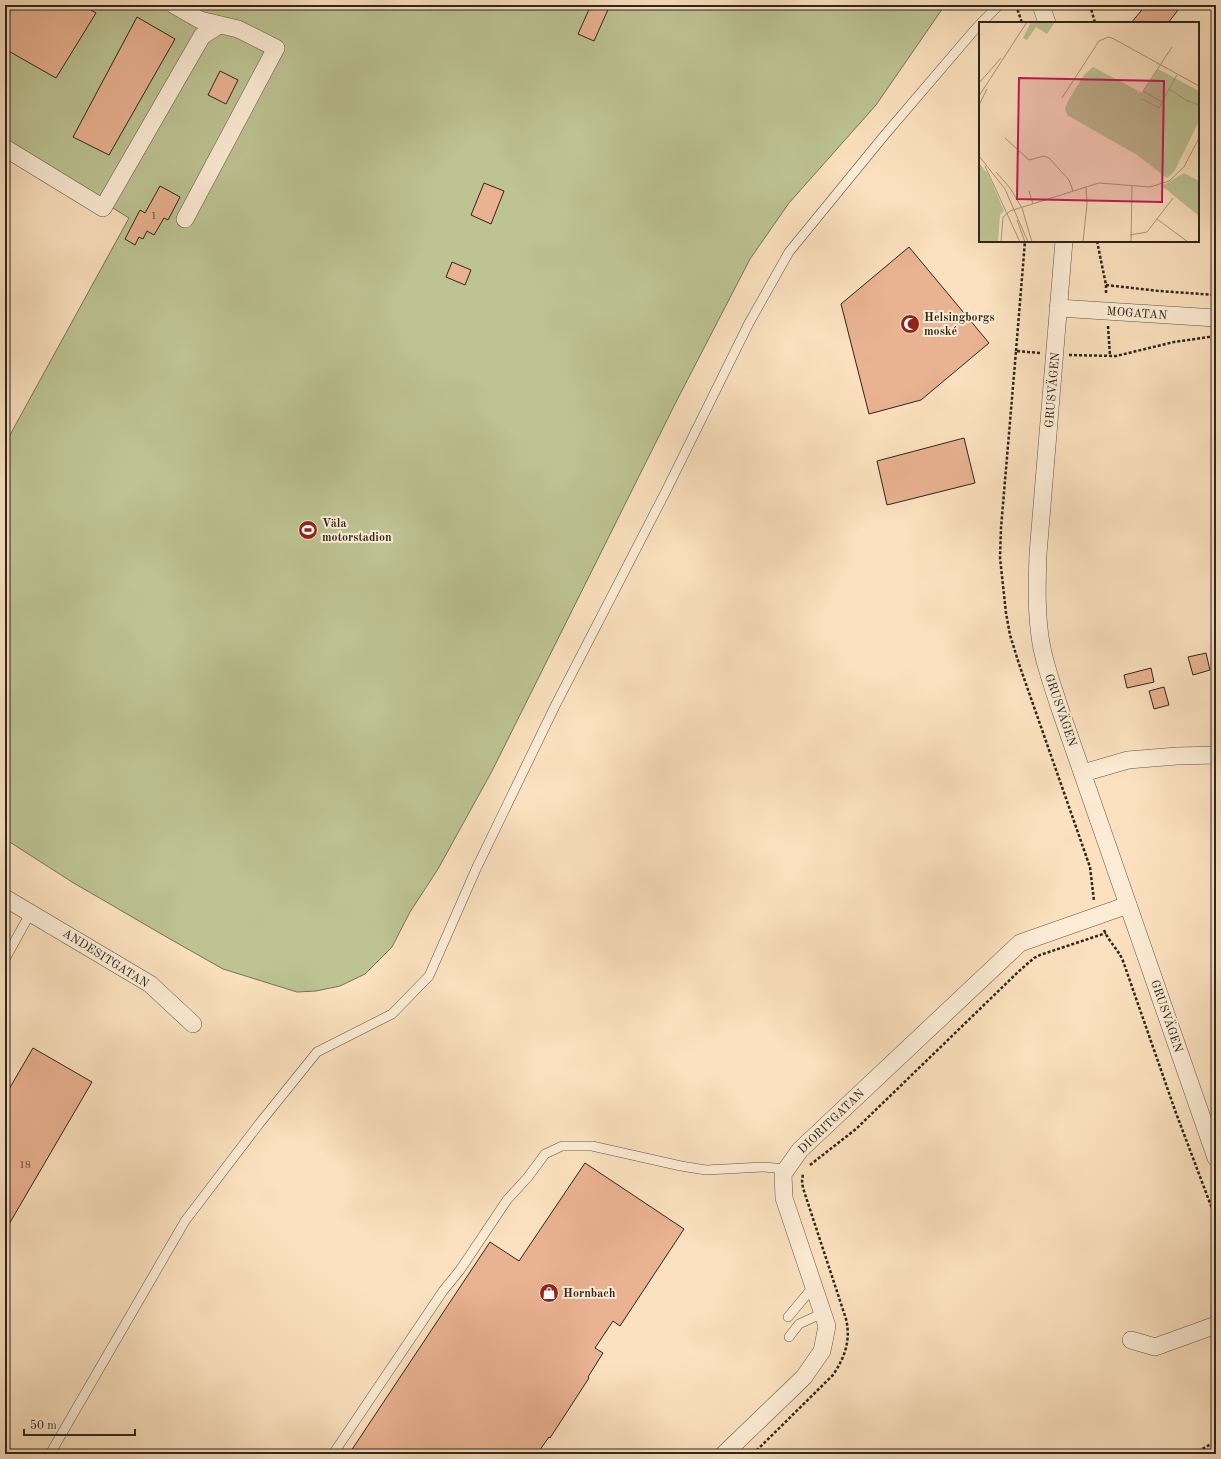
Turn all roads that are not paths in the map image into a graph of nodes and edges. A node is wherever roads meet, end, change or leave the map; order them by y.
1 (174, 5) edge
2 (999, 5) edge
3 (1041, 5) edge
4 (983, 22) edge
5 (1047, 22) edge
6 (219, 25) junction
7 (979, 26) edge
8 (5, 148) edge
9 (185, 219) dead end
10 (1064, 242) edge
11 (1058, 308) junction
12 (1216, 318) edge
13 (1216, 755) edge
14 (1083, 773) junction
15 (7, 904) edge
16 (1128, 905) junction
17 (31, 912) junction
18 (5, 959) edge
19 (193, 1024) dead end
20 (1216, 1158) edge
21 (787, 1169) junction
22 (814, 1286) junction
23 (823, 1313) junction
24 (788, 1317) dead end
25 (1216, 1325) edge
26 (789, 1337) dead end
27 (1131, 1340) dead end
28 (50, 1454) edge
29 (333, 1454) edge
30 (724, 1454) edge

1 - 6 street
2 - 4 lane
3 - 5 street
6 - 8 street
6 - 9 street
7 - 28 lane
10 - 11 street, GRUSVÄGEN
11 - 12 street, MOGATAN
11 - 14 street, GRUSVÄGEN
13 - 14 street
14 - 16 street, GRUSVÄGEN
15 - 17 street, ANDESITGATAN
16 - 20 street, GRUSVÄGEN
16 - 21 street, DIORITGATAN
17 - 18 lane
17 - 19 street, ANDESITGATAN
21 - 22 street, DIORITGATAN
21 - 29 lane
22 - 23 street, DIORITGATAN
22 - 24 lane
23 - 26 lane
23 - 30 street, DIORITGATAN
25 - 27 street

